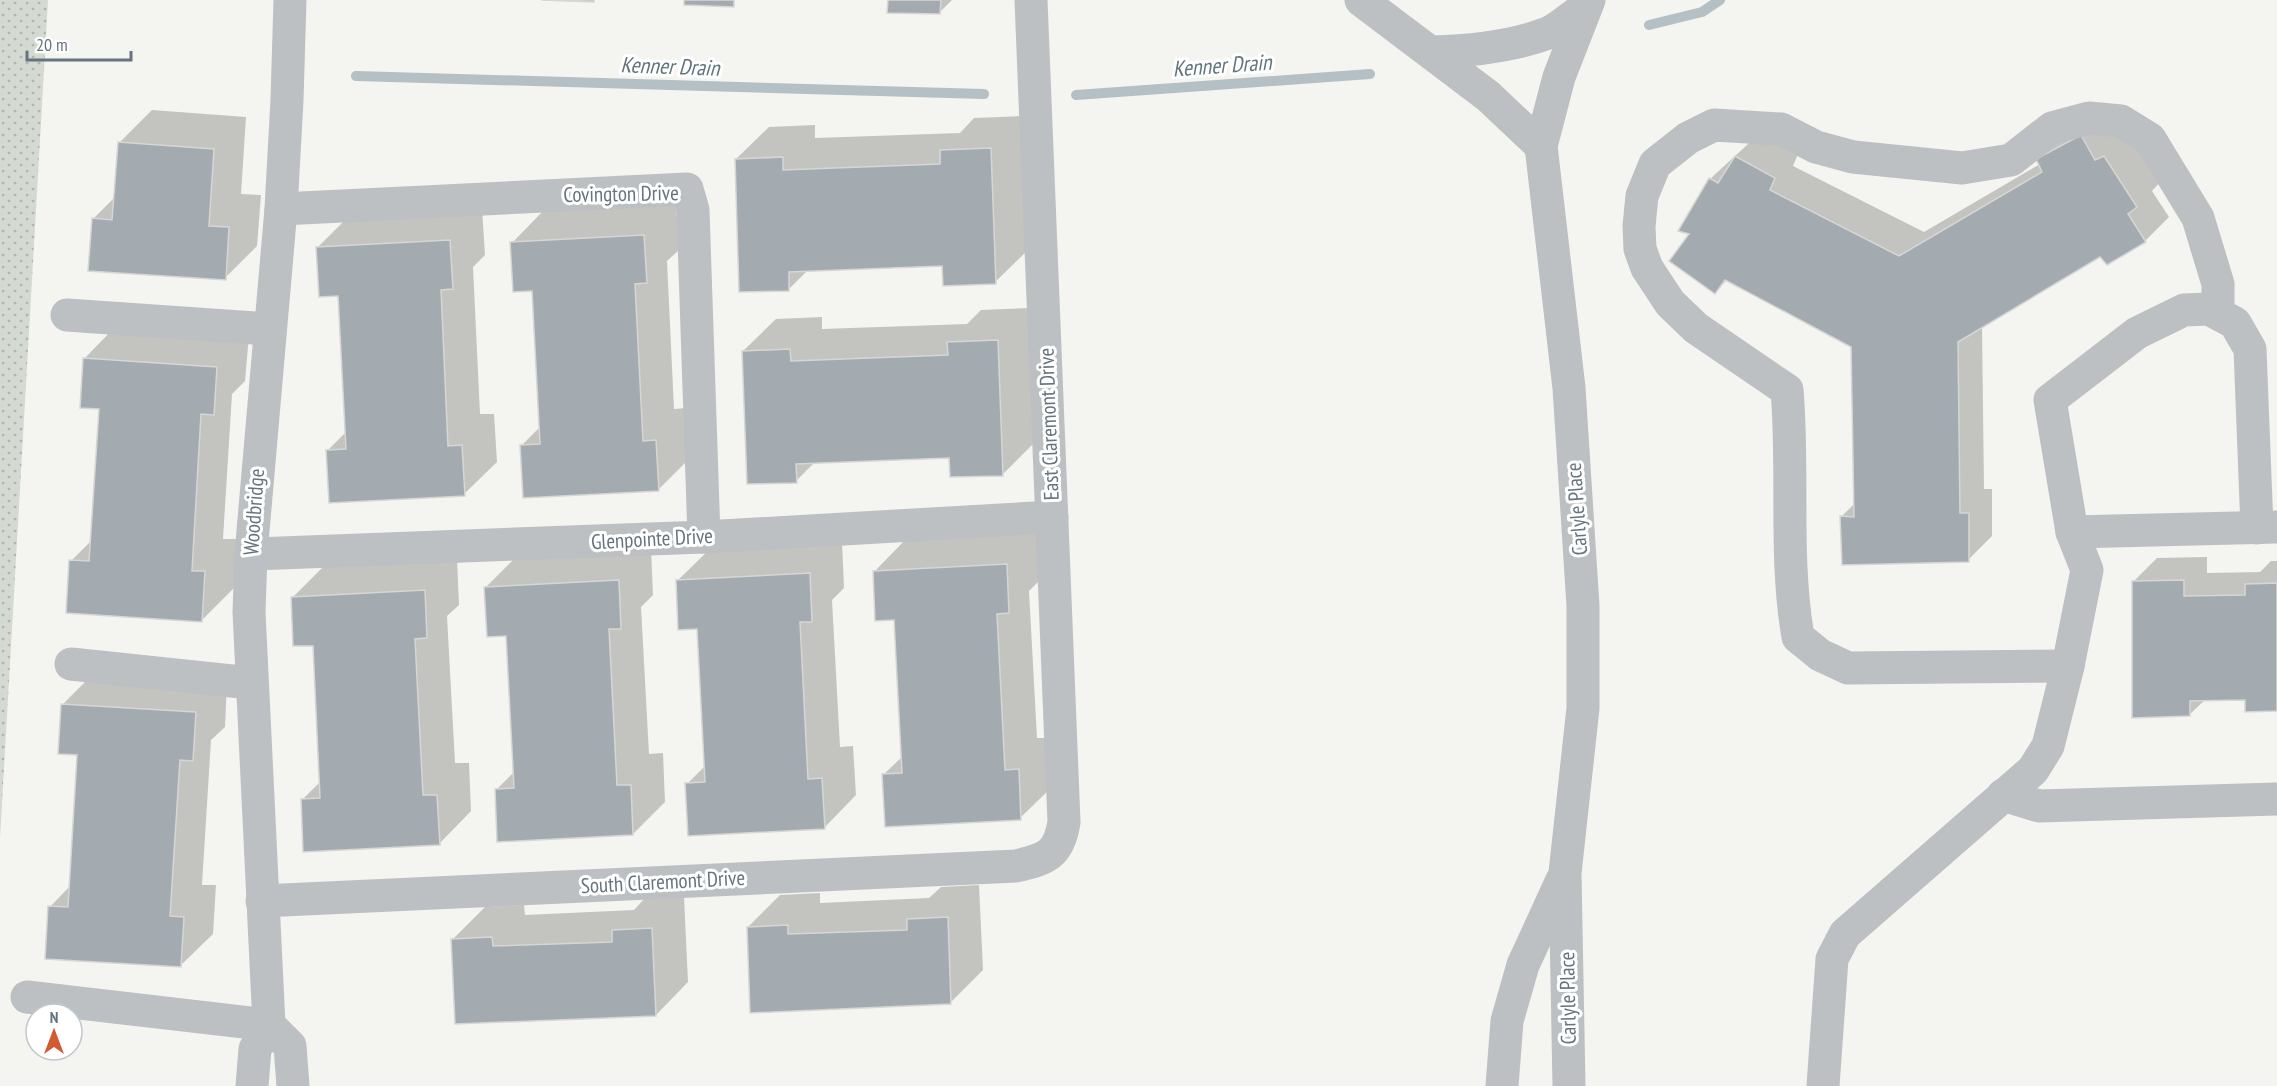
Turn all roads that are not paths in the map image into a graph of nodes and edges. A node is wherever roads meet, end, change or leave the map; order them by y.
1 (290, 0) edge
2 (1031, 0) edge
3 (1360, 0) edge
4 (1586, 4) edge
5 (1431, 52) junction
6 (1541, 146) junction
7 (281, 209) junction
8 (2218, 313) junction
9 (67, 315) dead end
10 (269, 329) junction
11 (1053, 517) junction
12 (2267, 528) edge
13 (2072, 532) junction
14 (704, 537) junction
15 (250, 554) junction
16 (71, 664) dead end
17 (2068, 666) junction
18 (250, 682) junction
19 (2003, 795) junction
20 (2277, 799) edge
21 (1057, 846) joint
22 (1565, 873) junction
23 (262, 901) junction
24 (27, 997) dead end
25 (269, 1026) junction
26 (252, 1086) edge
27 (293, 1086) edge
28 (1502, 1086) edge
29 (1569, 1086) edge
30 (1823, 1086) edge

1 - 7 street, Woodbridge
2 - 11 street, East Claremont Drive
3 - 5 street
4 - 5 street, Carlyle Place
4 - 6 street, Carlyle Place
5 - 6 street
6 - 22 street, Carlyle Place
7 - 10 street, Woodbridge
7 - 14 street, Covington Drive
8 - 12 street
8 - 13 street
8 - 17 street
9 - 10 street
10 - 15 street, Woodbridge
11 - 14 street, Glenpointe Drive
11 - 21 street, East Claremont Drive
12 - 13 street
13 - 17 street
14 - 15 street, Glenpointe Drive
15 - 18 street, Woodbridge
16 - 18 street
17 - 19 street
18 - 23 street, Woodbridge
19 - 20 street
19 - 30 street
21 - 23 street, South Claremont Drive
22 - 28 street, Carlyle Place
22 - 29 street, Carlyle Place
23 - 25 street, Woodbridge
24 - 25 street
25 - 26 street
25 - 27 street

